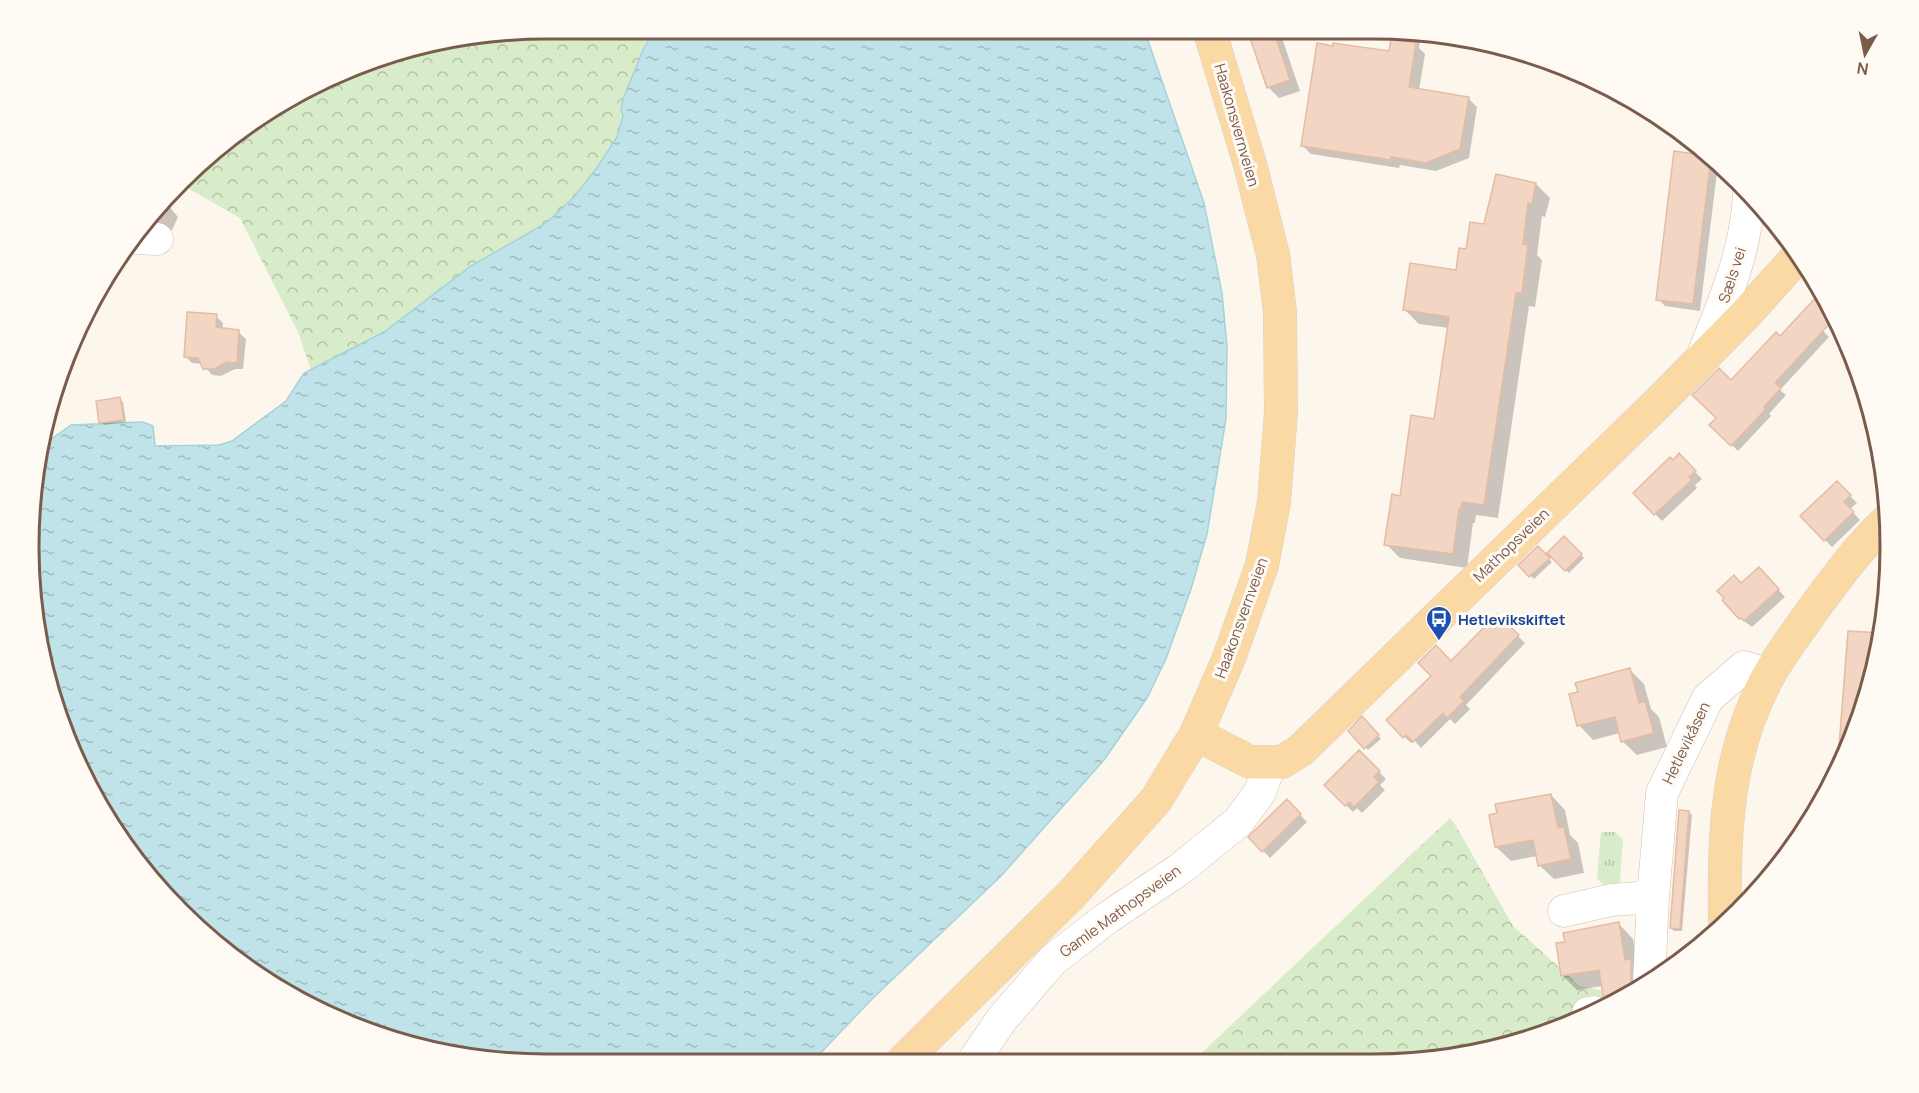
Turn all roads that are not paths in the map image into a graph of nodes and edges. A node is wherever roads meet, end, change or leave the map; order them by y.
1 (1212, 39) edge
2 (1748, 206) edge
3 (1792, 263) edge
4 (1703, 356) junction
5 (1879, 528) edge
6 (1769, 675) junction
7 (1196, 734) junction
8 (1270, 764) junction
9 (1653, 897) junction
10 (1564, 911) dead end
11 (1725, 911) edge
12 (1650, 971) edge
13 (910, 1054) edge
14 (978, 1054) edge

1 - 7 main road, Haakonsvernveien
2 - 4 street, Sæls vei
3 - 4 main road, Mathopsveien
4 - 8 main road, Mathopsveien
5 - 6 main road
6 - 9 street, Hetlevikåsen
6 - 11 main road
7 - 8 main road
7 - 13 main road, Haakonsvernveien
8 - 14 street, Gamle Mathopsveien
9 - 10 street
9 - 12 street, Hetlevikåsen

